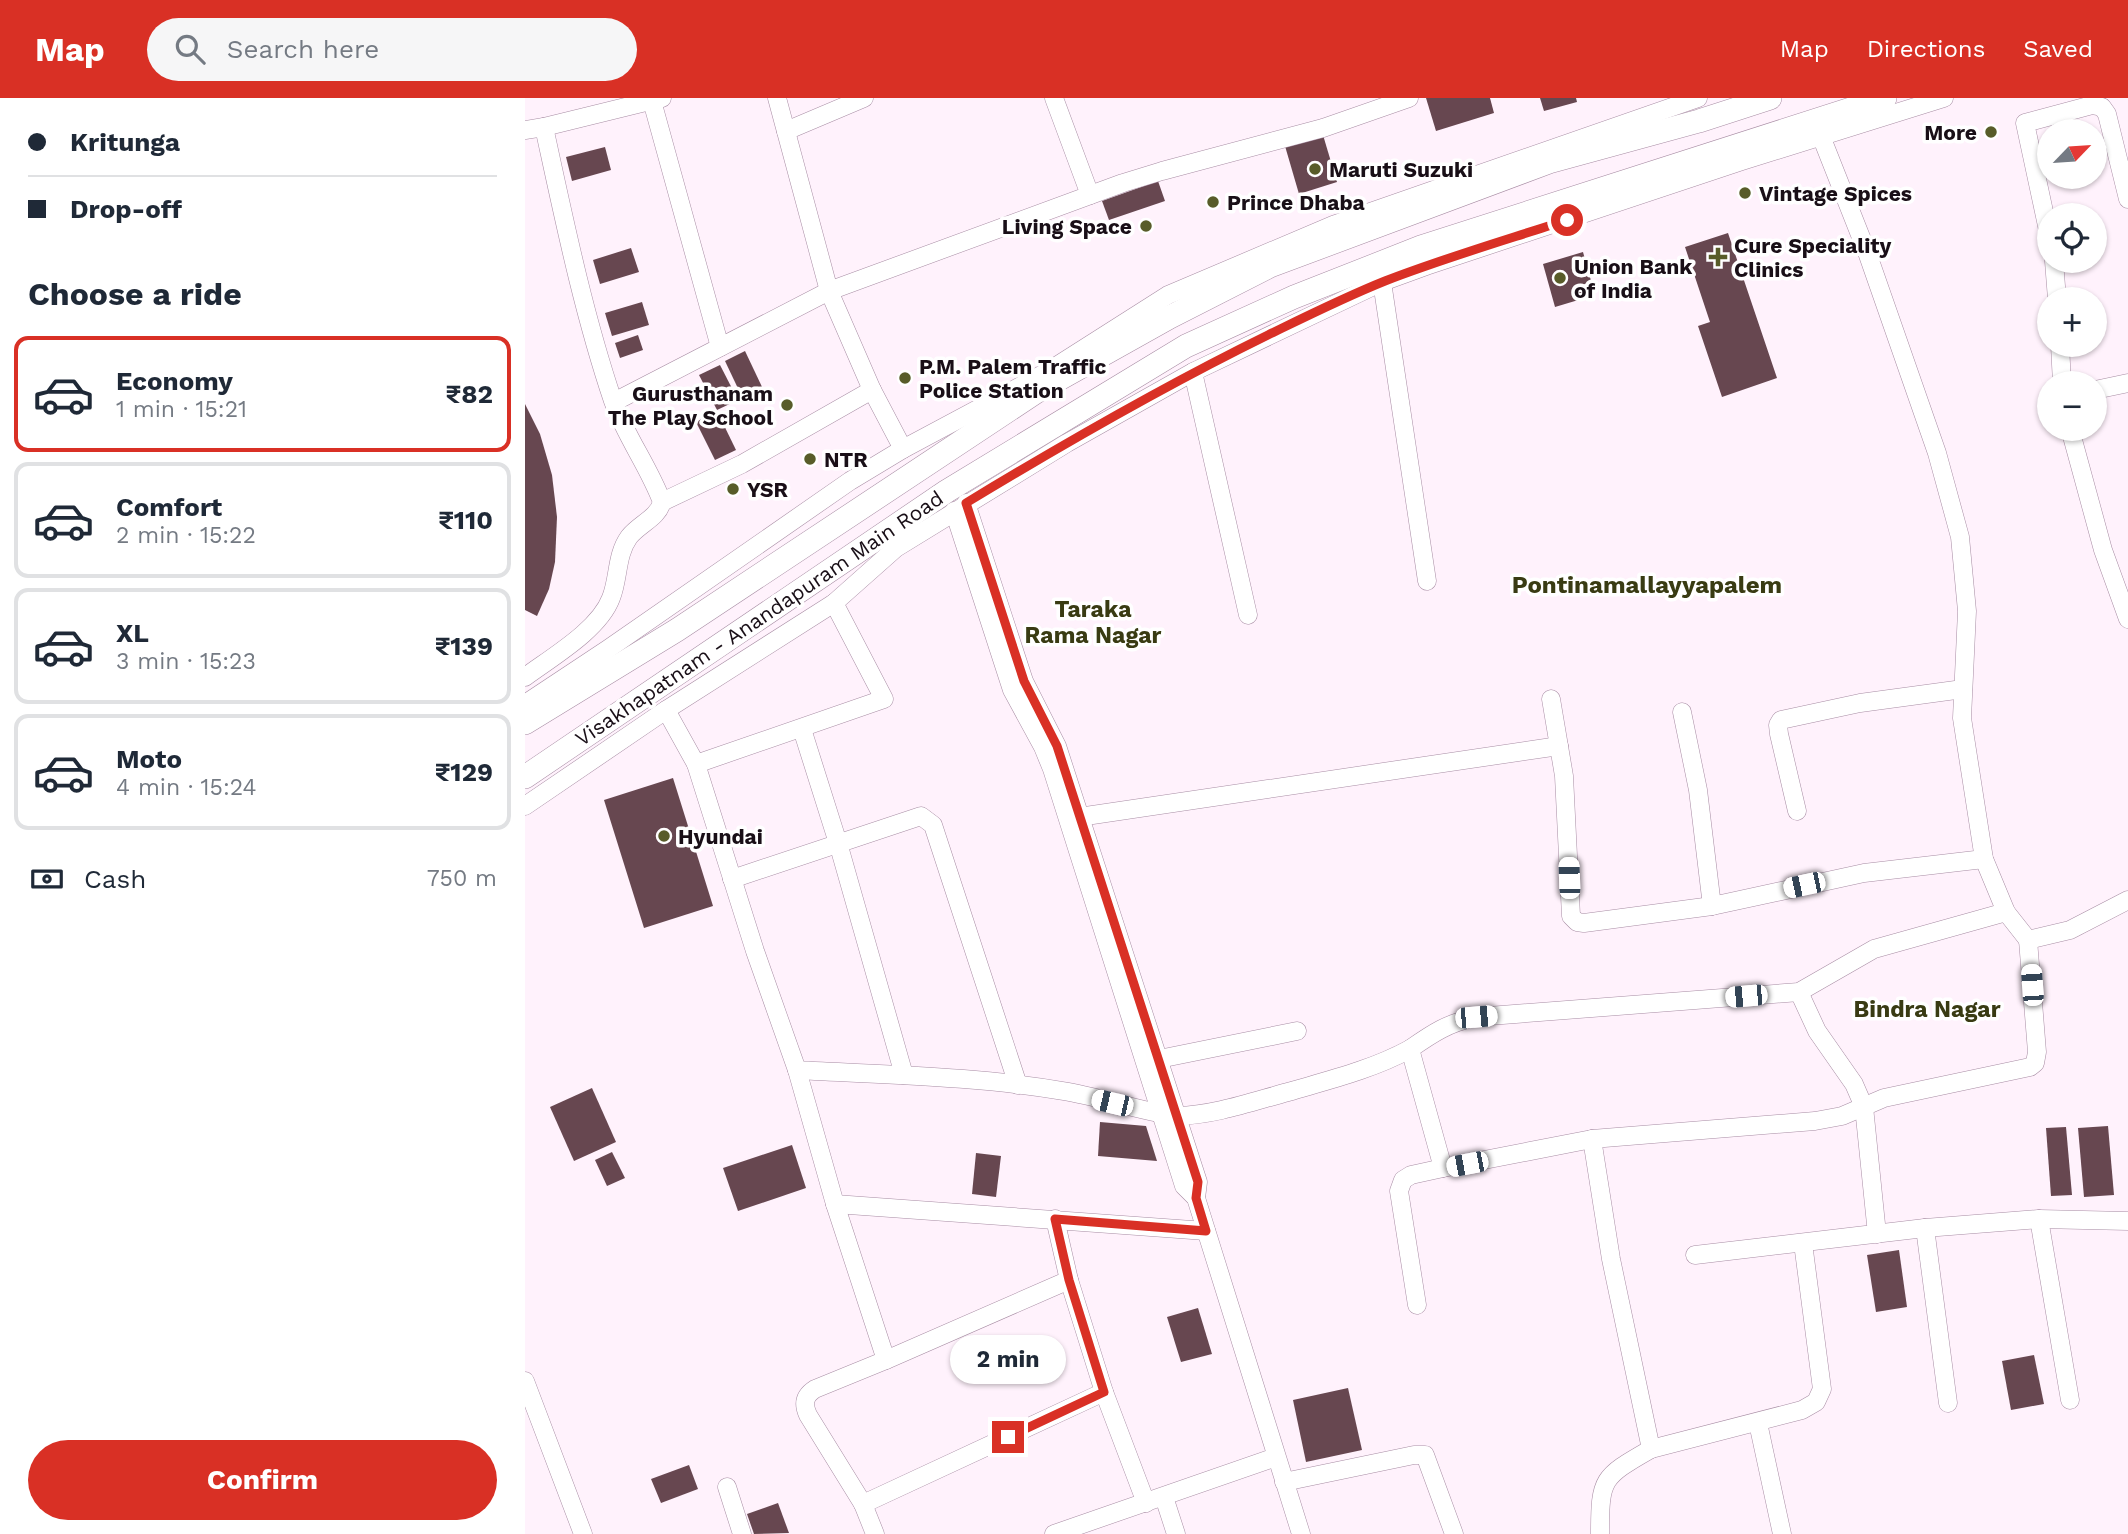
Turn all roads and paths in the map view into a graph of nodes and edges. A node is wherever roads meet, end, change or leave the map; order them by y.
1 (777, 98) edge
2 (865, 98) edge
3 (1054, 98) edge
4 (1409, 98) edge
5 (1698, 98) edge
6 (1770, 98) edge
7 (1885, 98) edge
8 (657, 99) edge
9 (1937, 99) edge
10 (544, 127) junction
11 (525, 131) edge
12 (786, 131) junction
13 (1821, 136) junction
14 (1090, 195) junction
15 (2128, 199) edge
16 (2042, 203) edge
17 (1382, 282) junction
18 (829, 290) junction
19 (720, 347) junction
20 (1193, 372) junction
21 (2128, 383) edge
22 (2107, 387) edge
23 (872, 390) junction
24 (614, 402) junction
25 (2073, 441) edge
26 (903, 449) junction
27 (662, 502) junction
28 (960, 507) junction
29 (1427, 581) dead end
30 (834, 603) junction
31 (1248, 615) dead end
32 (2128, 619) edge
33 (594, 623) junction
34 (608, 649) junction
35 (525, 677) edge
36 (1963, 689) junction
37 (1551, 699) dead end
38 (525, 704) edge
39 (666, 709) junction
40 (1682, 712) dead end
41 (525, 723) edge
42 (802, 729) junction
43 (1559, 746) junction
44 (696, 764) junction
45 (525, 776) edge
46 (525, 806) edge
47 (1797, 811) dead end
48 (1080, 817) junction
49 (838, 844) junction
50 (1984, 859) junction
51 (732, 879) junction
52 (2128, 900) edge
53 (1712, 906) junction
54 (2007, 912) junction
55 (2028, 940) junction
56 (1799, 992) junction
57 (1297, 1031) dead end
58 (1410, 1049) junction
59 (1159, 1059) junction
60 (797, 1070) junction
61 (904, 1075) junction
62 (1018, 1085) junction
63 (1864, 1107) junction
64 (1169, 1115) junction
65 (1592, 1139) junction
66 (1443, 1168) junction
67 (835, 1204) junction
68 (1055, 1219) junction
69 (2039, 1219) junction
70 (2128, 1221) edge
71 (1924, 1228) junction
72 (1206, 1231) junction
73 (1877, 1234) junction
74 (1803, 1243) junction
75 (1695, 1255) dead end
76 (1069, 1280) junction
77 (1417, 1305) dead end
78 (886, 1360) junction
79 (525, 1383) edge
80 (1104, 1392) junction
81 (2070, 1400) dead end
82 (1948, 1403) dead end
83 (1759, 1423) junction
84 (1651, 1449) junction
85 (1276, 1457) junction
86 (1284, 1482) junction
87 (727, 1487) dead end
88 (1155, 1500) junction
89 (863, 1504) junction
90 (583, 1534) edge
91 (742, 1534) edge
92 (875, 1534) edge
93 (1054, 1534) edge
94 (1176, 1534) edge
95 (1301, 1534) edge
96 (1454, 1534) edge
97 (1601, 1534) edge
98 (1782, 1534) edge

1 - 12 street
2 - 12 street
3 - 14 street
4 - 14 street
5 - 26 street
6 - 41 main road, Visakhapatnam - Anandapuram Main Road
7 - 45 main road, Visakhapatnam - Anandapuram Main Road
8 - 10 street
8 - 19 street
9 - 13 street
10 - 11 street
10 - 24 street
12 - 18 street
13 - 17 street
13 - 36 street
14 - 18 street
15 - 16 street
17 - 20 street
17 - 29 street
18 - 19 street
18 - 23 street
19 - 24 street
20 - 28 street
20 - 31 street
21 - 22 street
23 - 26 street
23 - 27 street
24 - 27 street
25 - 32 street
26 - 34 street
27 - 33 street
28 - 30 street
28 - 48 street
28 - 64 street
30 - 39 street
30 - 42 street
33 - 34 street
33 - 35 street
34 - 38 street
36 - 47 street
36 - 50 street
37 - 43 street
39 - 44 street
39 - 46 street
40 - 53 street
42 - 44 street
42 - 49 street
43 - 48 street
43 - 53 street
44 - 51 street
48 - 59 street
49 - 51 street
49 - 61 street
49 - 62 street
50 - 53 street
50 - 54 street
51 - 60 street
52 - 55 street
54 - 55 street
54 - 56 street
55 - 63 street
56 - 58 street
56 - 63 street
57 - 59 street
58 - 64 street
58 - 66 street
59 - 64 street
60 - 61 street
60 - 67 street
61 - 62 street
62 - 64 street
63 - 65 street
63 - 73 street
64 - 72 street
65 - 66 street
65 - 84 street
66 - 77 street
67 - 68 street
67 - 78 street
68 - 72 street
68 - 76 street
69 - 70 street
69 - 71 street
69 - 81 street
71 - 73 street
71 - 82 street
72 - 85 street
73 - 74 street
74 - 75 street
74 - 83 street
76 - 78 street
76 - 80 street
78 - 89 street
79 - 90 street
80 - 88 street
80 - 89 street
83 - 84 street
83 - 98 street
84 - 97 street
85 - 86 street
85 - 88 street
86 - 95 street
86 - 96 street
87 - 91 street
88 - 93 street
88 - 94 street
89 - 92 street

